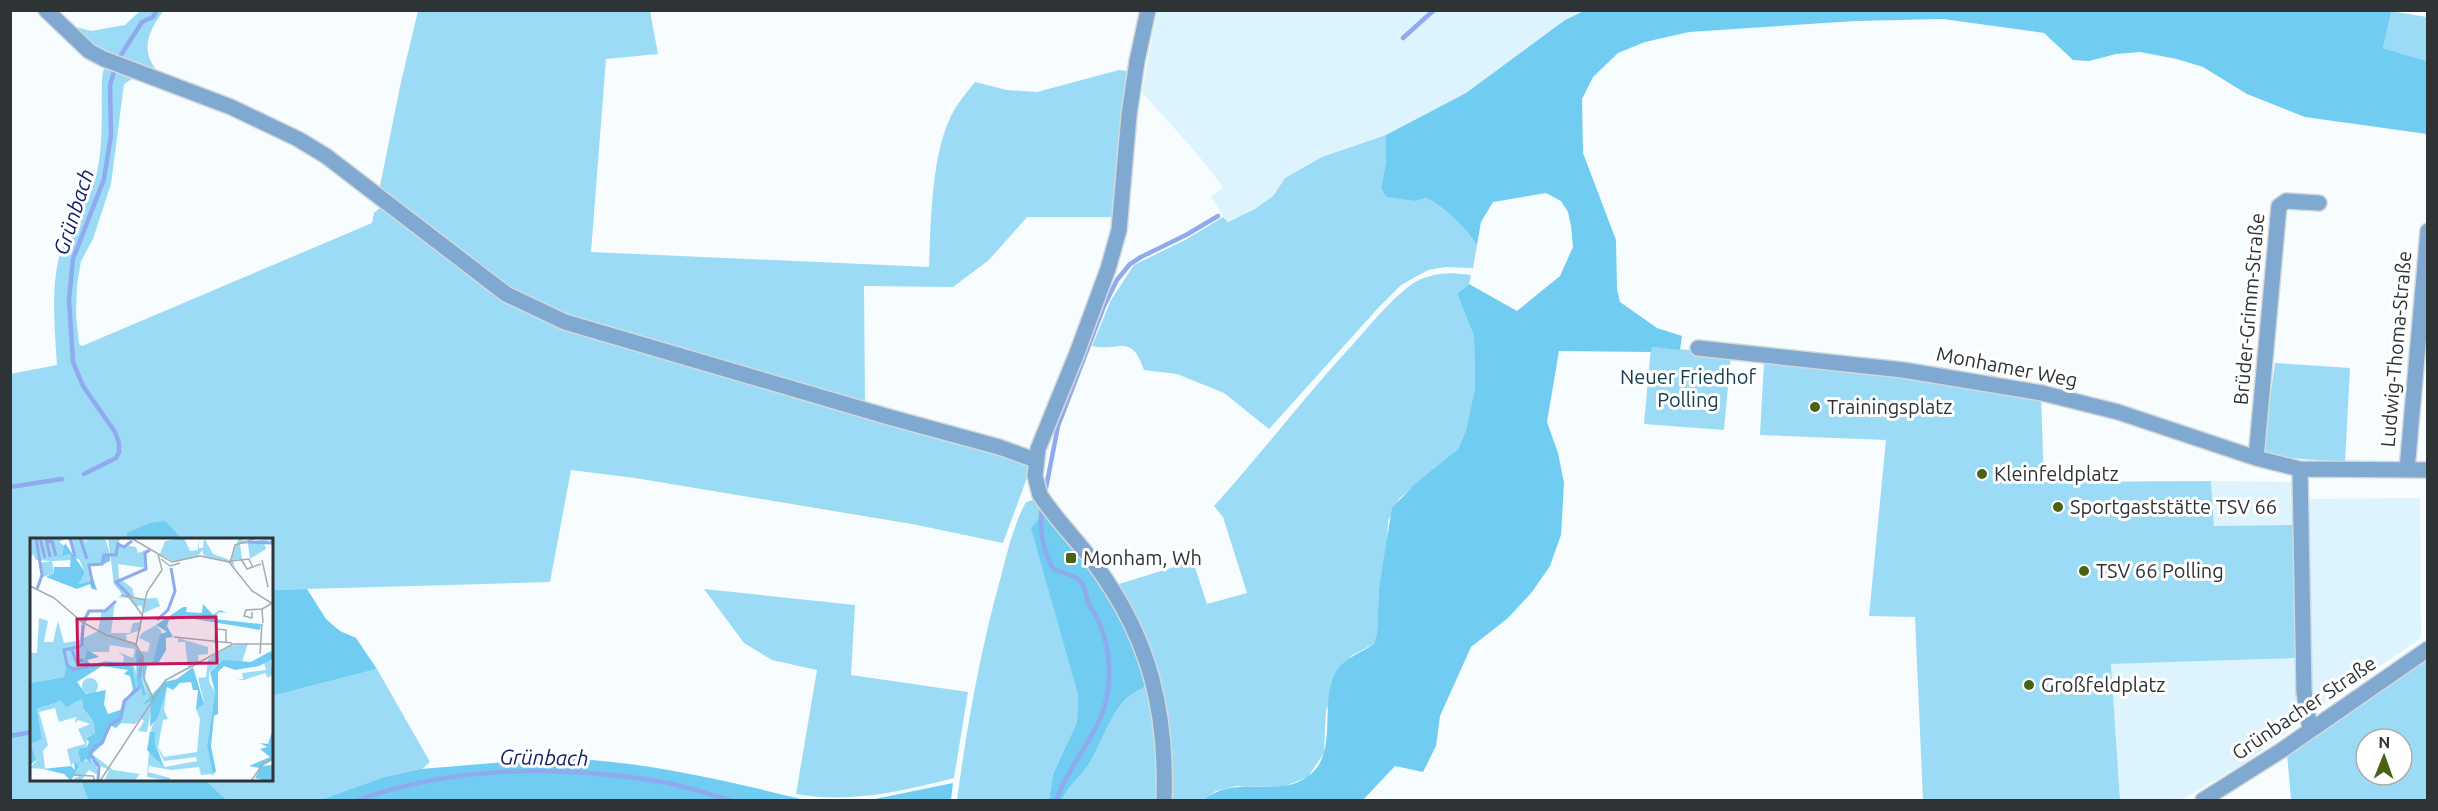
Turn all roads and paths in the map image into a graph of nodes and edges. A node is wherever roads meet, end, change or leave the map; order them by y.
1 (46, 10) edge
2 (1148, 10) edge
3 (2319, 203) dead end
4 (2427, 231) edge
5 (1698, 348) dead end
6 (2256, 458) junction
7 (1035, 460) junction
8 (2300, 469) junction
9 (2407, 470) junction
10 (2427, 470) edge
11 (2427, 649) edge
12 (2310, 729) junction
13 (1164, 801) edge
14 (2204, 801) edge

1 - 7 street
2 - 7 street
3 - 6 street, Brüder-Grimm-Straße
4 - 9 street, Ludwig-Thoma-Straße
5 - 6 street, Monhamer Weg
6 - 8 street, Monhamer Weg
7 - 13 street
8 - 9 street, Monhamer Weg
8 - 12 street
9 - 10 street, Monhamer Weg
11 - 12 street, Grünbacher Straße
12 - 14 street, Grünbacher Straße

